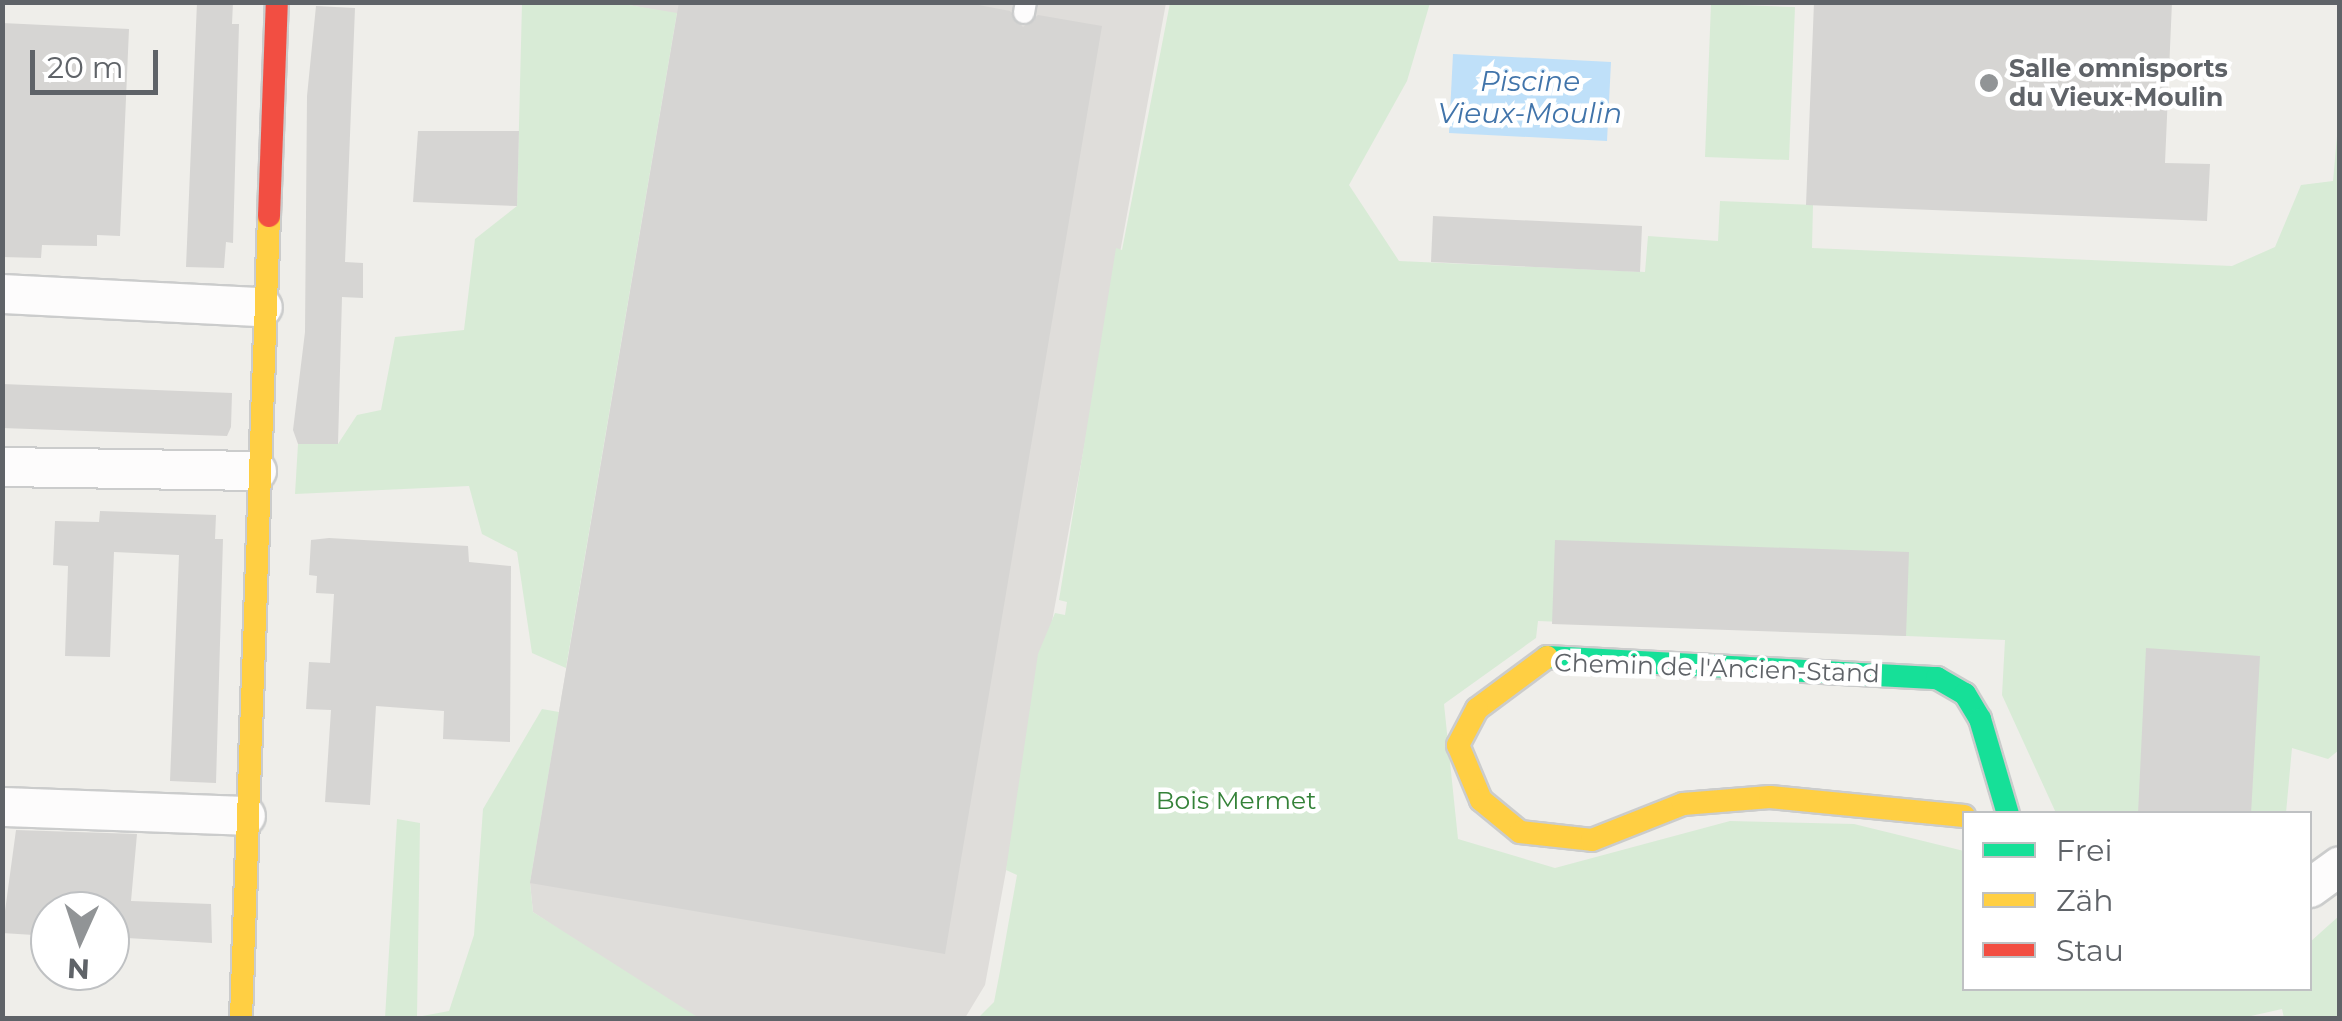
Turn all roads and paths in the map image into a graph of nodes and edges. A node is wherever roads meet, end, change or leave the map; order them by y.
1 (277, 2) edge
2 (2, 294) edge
3 (264, 307) junction
4 (2, 467) edge
5 (257, 471) junction
6 (2, 807) edge
7 (2007, 811) edge
8 (246, 816) junction
9 (1962, 816) edge
10 (2340, 866) edge
11 (2312, 887) edge
12 (241, 1018) edge

1 - 3 street
2 - 3 street
3 - 5 street
4 - 5 street
5 - 8 street
6 - 8 street
7 - 9 street, Chemin de l'Ancien-Stand
8 - 12 street
10 - 11 street

